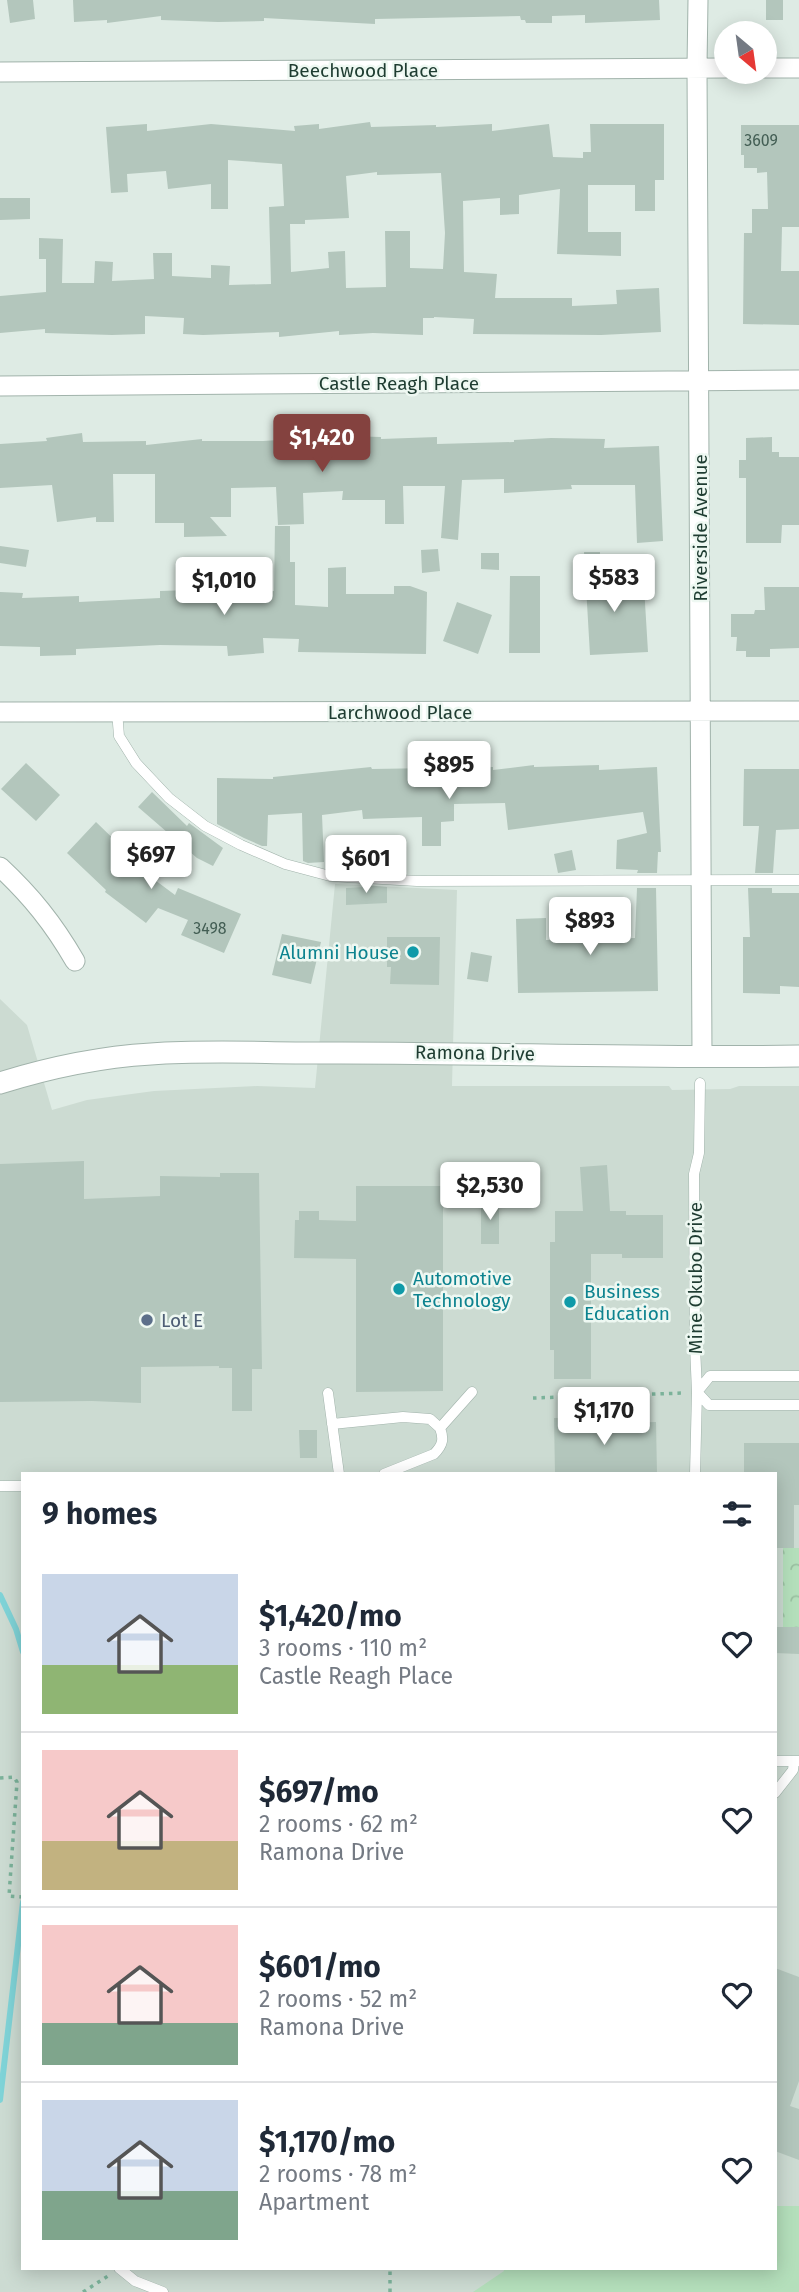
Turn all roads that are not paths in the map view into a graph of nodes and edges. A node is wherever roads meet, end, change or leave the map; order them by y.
1 (698, 0) edge
2 (697, 67) junction
3 (714, 68) edge
4 (777, 68) edge
5 (799, 68) edge
6 (0, 72) edge
7 (699, 380) junction
8 (799, 380) edge
9 (0, 386) edge
10 (117, 711) junction
11 (799, 711) edge
12 (0, 712) edge
13 (701, 712) junction
14 (0, 867) edge
15 (701, 880) junction
16 (799, 880) edge
17 (75, 961) dead end
18 (702, 1056) junction
19 (799, 1056) edge
20 (0, 1083) edge
21 (700, 1083) dead end
22 (799, 1376) edge
23 (472, 1392) dead end
24 (697, 1392) junction
25 (328, 1393) dead end
26 (799, 1405) edge
27 (332, 1424) junction
28 (440, 1428) junction
29 (339, 1472) edge
30 (389, 1472) edge
31 (695, 1472) edge
32 (0, 1486) edge
33 (21, 1486) edge
34 (777, 1760) edge
35 (796, 1761) edge
36 (777, 1790) edge
37 (121, 2270) edge
38 (163, 2292) edge

1 - 2 street, Riverside Avenue
2 - 3 street, Beechwood Place
2 - 6 street, Beechwood Place
2 - 7 street, Riverside Avenue
4 - 5 street
7 - 8 street, Castle Reagh Place
7 - 9 street, Castle Reagh Place
7 - 13 street, Riverside Avenue
10 - 12 street, Larchwood Place
10 - 13 street, Larchwood Place
10 - 15 lane
11 - 13 street, Larchwood Place
13 - 15 street, Riverside Avenue
14 - 17 street
15 - 16 lane
15 - 18 street, Riverside Avenue
18 - 19 street, Ramona Drive
18 - 20 street, Ramona Drive
21 - 24 lane, Mine Okubo Drive
22 - 24 lane
23 - 28 lane
24 - 26 lane
24 - 31 lane, Mine Okubo Drive
25 - 27 lane
27 - 28 lane
27 - 29 lane
28 - 30 lane
32 - 33 lane
34 - 35 lane
35 - 36 lane
37 - 38 lane

